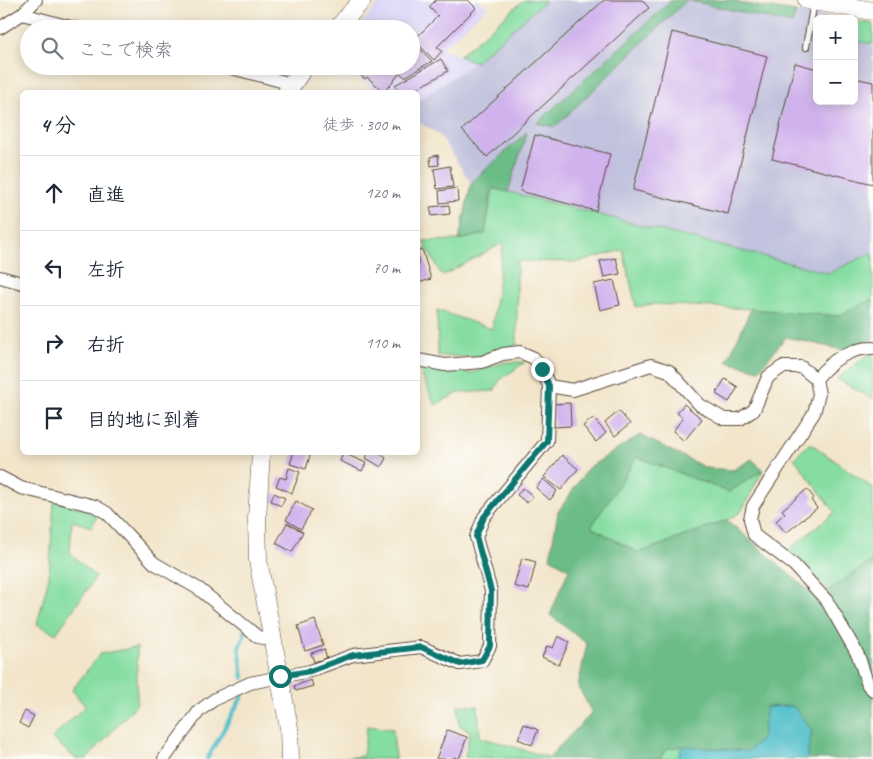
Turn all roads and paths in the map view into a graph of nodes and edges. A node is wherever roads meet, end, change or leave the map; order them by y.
1 (36, 0) edge
2 (362, 0) edge
3 (811, 1) edge
4 (873, 11) edge
5 (22, 14) junction
6 (44, 20) edge
7 (345, 20) edge
8 (0, 28) edge
9 (806, 47) dead end
10 (251, 75) edge
11 (299, 75) edge
12 (290, 88) edge
13 (0, 277) edge
14 (20, 282) edge
15 (873, 348) edge
16 (420, 360) edge
17 (816, 379) junction
18 (549, 386) junction
19 (261, 455) edge
20 (0, 477) edge
21 (273, 640) junction
22 (280, 676) junction
23 (873, 690) edge
24 (164, 759) edge
25 (290, 759) edge

1 - 5 street
2 - 7 street
3 - 4 street
3 - 9 lane
5 - 6 street
5 - 8 street
10 - 12 street
11 - 12 street
13 - 14 street
15 - 17 street
16 - 18 street
17 - 18 street
17 - 23 street
18 - 22 street
19 - 21 street
20 - 21 street
21 - 22 street
22 - 24 street
22 - 25 street

